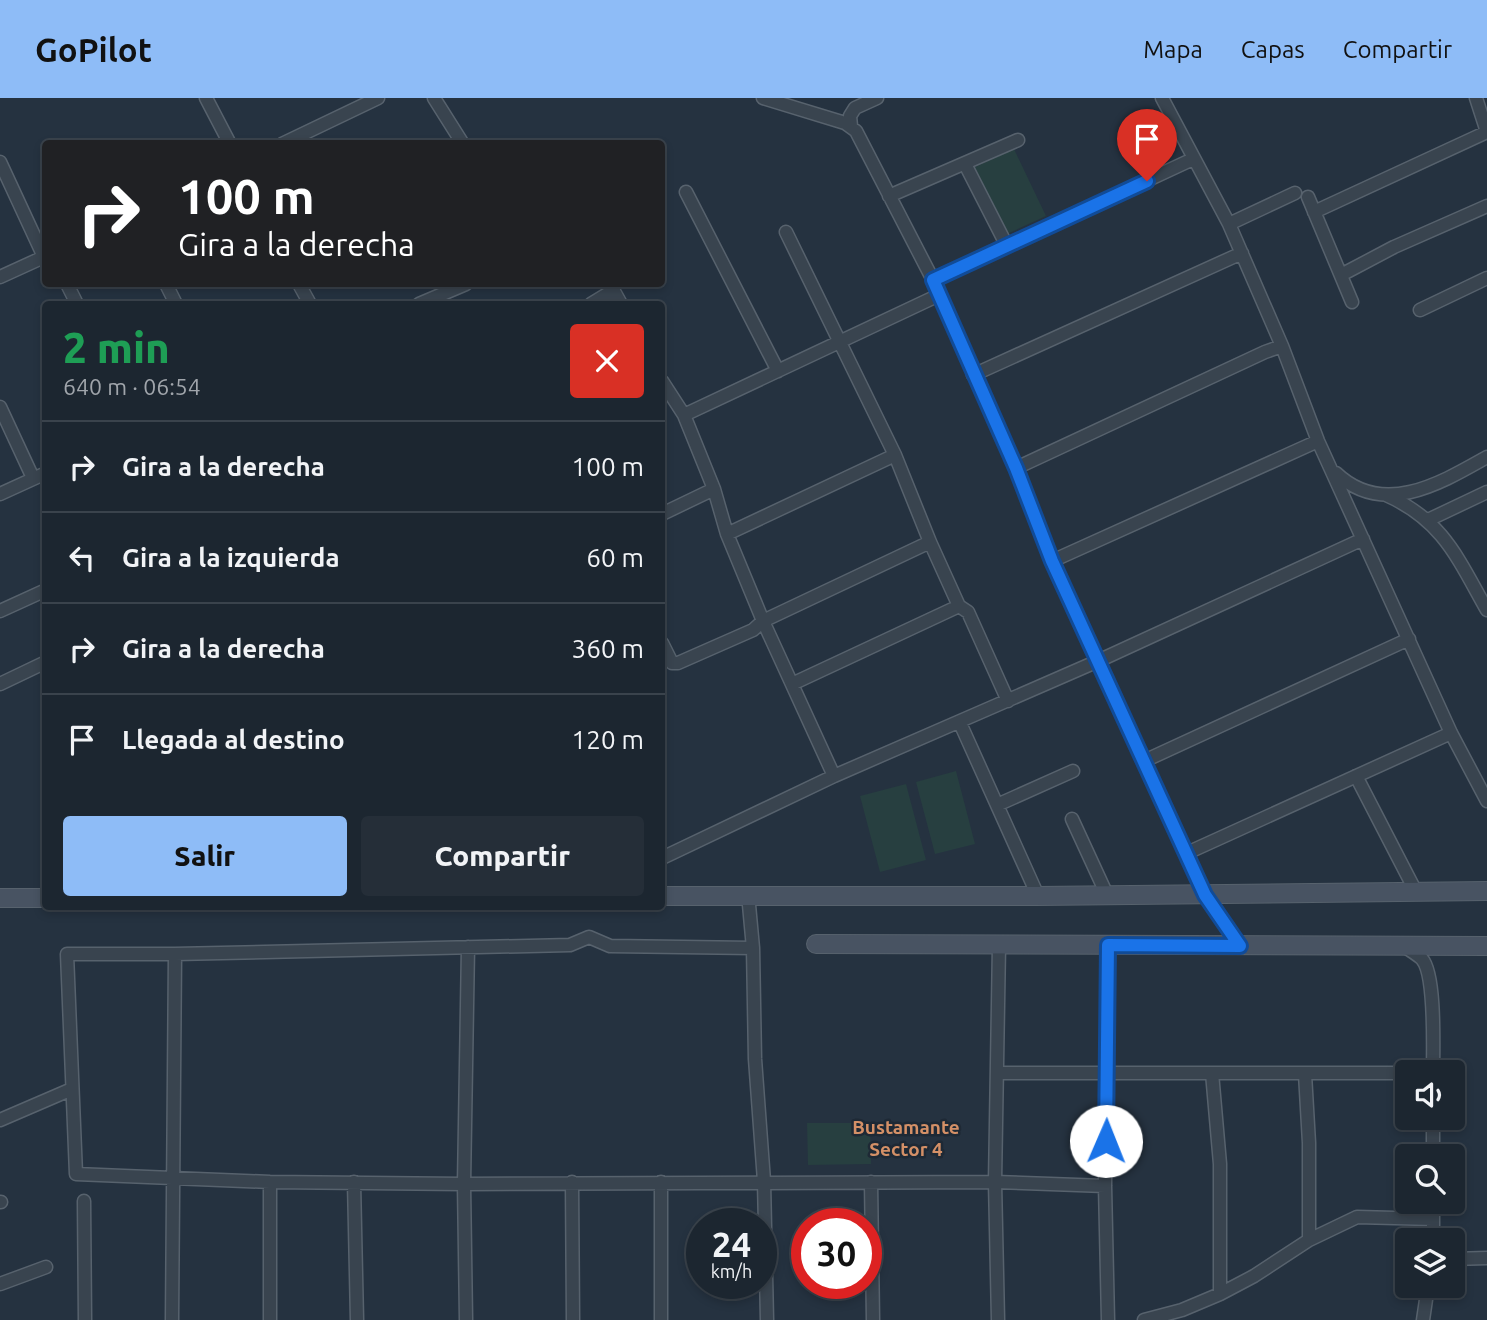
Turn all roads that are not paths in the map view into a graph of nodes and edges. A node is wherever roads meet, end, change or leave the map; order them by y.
1 (205, 98) edge
2 (378, 98) edge
3 (434, 98) edge
4 (764, 98) edge
5 (816, 98) edge
6 (877, 98) edge
7 (1162, 98) edge
8 (1476, 98) edge
9 (816, 113) junction
10 (851, 126) junction
11 (1487, 132) edge
12 (228, 140) edge
13 (290, 140) edge
14 (460, 140) edge
15 (1018, 140) dead end
16 (1193, 159) junction
17 (0, 162) edge
18 (965, 164) junction
19 (687, 192) dead end
20 (889, 196) junction
21 (1487, 206) edge
22 (1314, 212) junction
23 (1228, 223) junction
24 (786, 232) dead end
25 (1007, 246) junction
26 (42, 251) edge
27 (1242, 253) junction
28 (42, 258) edge
29 (1341, 275) junction
30 (0, 277) edge
31 (1487, 278) edge
32 (933, 280) junction
33 (459, 287) edge
34 (612, 287) edge
35 (939, 295) junction
36 (426, 301) edge
37 (595, 301) edge
38 (1352, 302) dead end
39 (1420, 310) dead end
40 (838, 341) junction
41 (1282, 346) junction
42 (778, 371) junction
43 (973, 375) junction
44 (665, 386) edge
45 (0, 407) edge
46 (684, 415) junction
47 (1318, 441) junction
48 (895, 455) junction
49 (1487, 457) edge
50 (1016, 468) junction
51 (1330, 468) junction
52 (39, 476) edge
53 (714, 489) junction
54 (1487, 492) edge
55 (0, 494) edge
56 (1385, 495) junction
57 (665, 513) edge
58 (1428, 520) junction
59 (727, 534) junction
60 (1363, 540) junction
61 (929, 542) junction
62 (1052, 561) junction
63 (42, 592) edge
64 (959, 606) junction
65 (1486, 608) edge
66 (0, 611) edge
67 (763, 621) junction
68 (1409, 639) junction
69 (665, 649) edge
70 (1098, 662) junction
71 (42, 664) edge
72 (0, 684) edge
73 (792, 684) junction
74 (1008, 701) junction
75 (960, 723) junction
76 (1451, 733) junction
77 (1144, 761) junction
78 (1073, 771) dead end
79 (834, 775) junction
80 (1356, 776) junction
81 (1487, 800) edge
82 (997, 805) junction
83 (1072, 819) dead end
84 (1187, 853) junction
85 (665, 857) edge
86 (1487, 891) edge
87 (1416, 892) junction
88 (748, 894) junction
89 (1107, 895) junction
90 (1205, 895) junction
91 (665, 896) edge
92 (1038, 896) junction
93 (0, 898) edge
94 (42, 898) edge
95 (816, 944) dead end
96 (999, 945) junction
97 (1108, 945) junction
98 (1240, 946) junction
99 (1404, 946) junction
100 (468, 947) junction
101 (1487, 947) edge
102 (753, 948) junction
103 (175, 954) junction
104 (1433, 1060) edge
105 (998, 1073) junction
106 (1107, 1073) junction
107 (1212, 1073) junction
108 (1395, 1073) edge
109 (1305, 1074) junction
110 (72, 1089) junction
111 (0, 1121) edge
112 (175, 1177) junction
113 (764, 1181) junction
114 (270, 1182) junction
115 (354, 1182) junction
116 (572, 1182) junction
117 (661, 1182) junction
118 (871, 1182) junction
119 (995, 1182) junction
120 (464, 1184) junction
121 (1105, 1186) junction
122 (84, 1201) dead end
123 (1433, 1214) edge
124 (1433, 1219) junction
125 (1433, 1228) edge
126 (1309, 1240) junction
127 (1487, 1258) edge
128 (1465, 1259) edge
129 (46, 1268) dead end
130 (0, 1284) edge
131 (1220, 1294) junction
132 (1426, 1298) edge
133 (85, 1320) edge
134 (173, 1320) edge
135 (270, 1320) edge
136 (357, 1320) edge
137 (466, 1320) edge
138 (573, 1320) edge
139 (661, 1320) edge
140 (767, 1320) edge
141 (873, 1320) edge
142 (998, 1320) edge
143 (1108, 1320) edge
144 (1144, 1320) edge
145 (1423, 1320) edge

1 - 12 street
2 - 13 street
3 - 14 street
4 - 9 street
5 - 9 street
6 - 10 street
7 - 16 street
8 - 11 street
9 - 10 street
10 - 20 street
11 - 22 street
15 - 18 street
16 - 23 street
16 - 25 street
17 - 26 street
18 - 20 street
18 - 25 street
19 - 42 street
20 - 32 street
21 - 29 street
22 - 23 street
22 - 29 street
23 - 27 street
24 - 40 street
25 - 32 street
27 - 41 street
27 - 43 street
28 - 30 street
29 - 38 street
31 - 39 street
32 - 35 street
33 - 36 street
34 - 37 street
35 - 40 street
35 - 43 street
40 - 42 street
40 - 48 street
41 - 47 street
41 - 50 street
42 - 46 street
43 - 50 street
44 - 46 street
45 - 52 street
46 - 53 street
47 - 51 street
47 - 62 street
48 - 59 street
48 - 61 street
49 - 56 street
50 - 62 street
51 - 56 street
51 - 60 street
52 - 55 street
53 - 57 street
53 - 59 street
54 - 58 street
56 - 58 street
58 - 65 street
59 - 67 street
60 - 68 street
60 - 70 street
61 - 64 street
61 - 67 street
62 - 70 street
63 - 66 street
64 - 73 street
64 - 74 street
67 - 69 street
67 - 73 street
68 - 76 street
68 - 77 street
70 - 74 street
70 - 77 street
71 - 72 street
73 - 79 street
74 - 75 street
75 - 79 street
75 - 82 street
76 - 80 street
76 - 81 street
77 - 84 street
78 - 82 street
79 - 85 street
80 - 84 street
80 - 87 street
82 - 92 street
83 - 89 street
84 - 90 street
86 - 87 street
87 - 90 street
88 - 91 street
88 - 92 street
88 - 102 street
89 - 90 street
89 - 92 street
90 - 98 street
93 - 94 street
95 - 96 street
96 - 97 street
96 - 105 street
97 - 98 street
97 - 106 street
98 - 99 street
99 - 101 street
99 - 104 street
100 - 102 street
100 - 103 street
100 - 120 street
102 - 113 street
103 - 110 street
103 - 112 street
105 - 106 street
105 - 119 street
106 - 107 street
106 - 121 street
107 - 109 street
107 - 131 street
108 - 109 street
109 - 126 street
110 - 111 street
110 - 112 street
112 - 114 street
112 - 134 street
113 - 117 street
113 - 118 street
113 - 140 street
114 - 115 street
114 - 135 street
115 - 120 street
115 - 136 street
116 - 117 street
116 - 120 street
116 - 138 street
117 - 139 street
118 - 119 street
118 - 141 street
119 - 121 street
119 - 142 street
120 - 137 street
121 - 143 street
122 - 133 street
123 - 124 street
124 - 125 street
124 - 126 street
126 - 131 street
127 - 128 street
129 - 130 street
131 - 144 street
132 - 145 street

